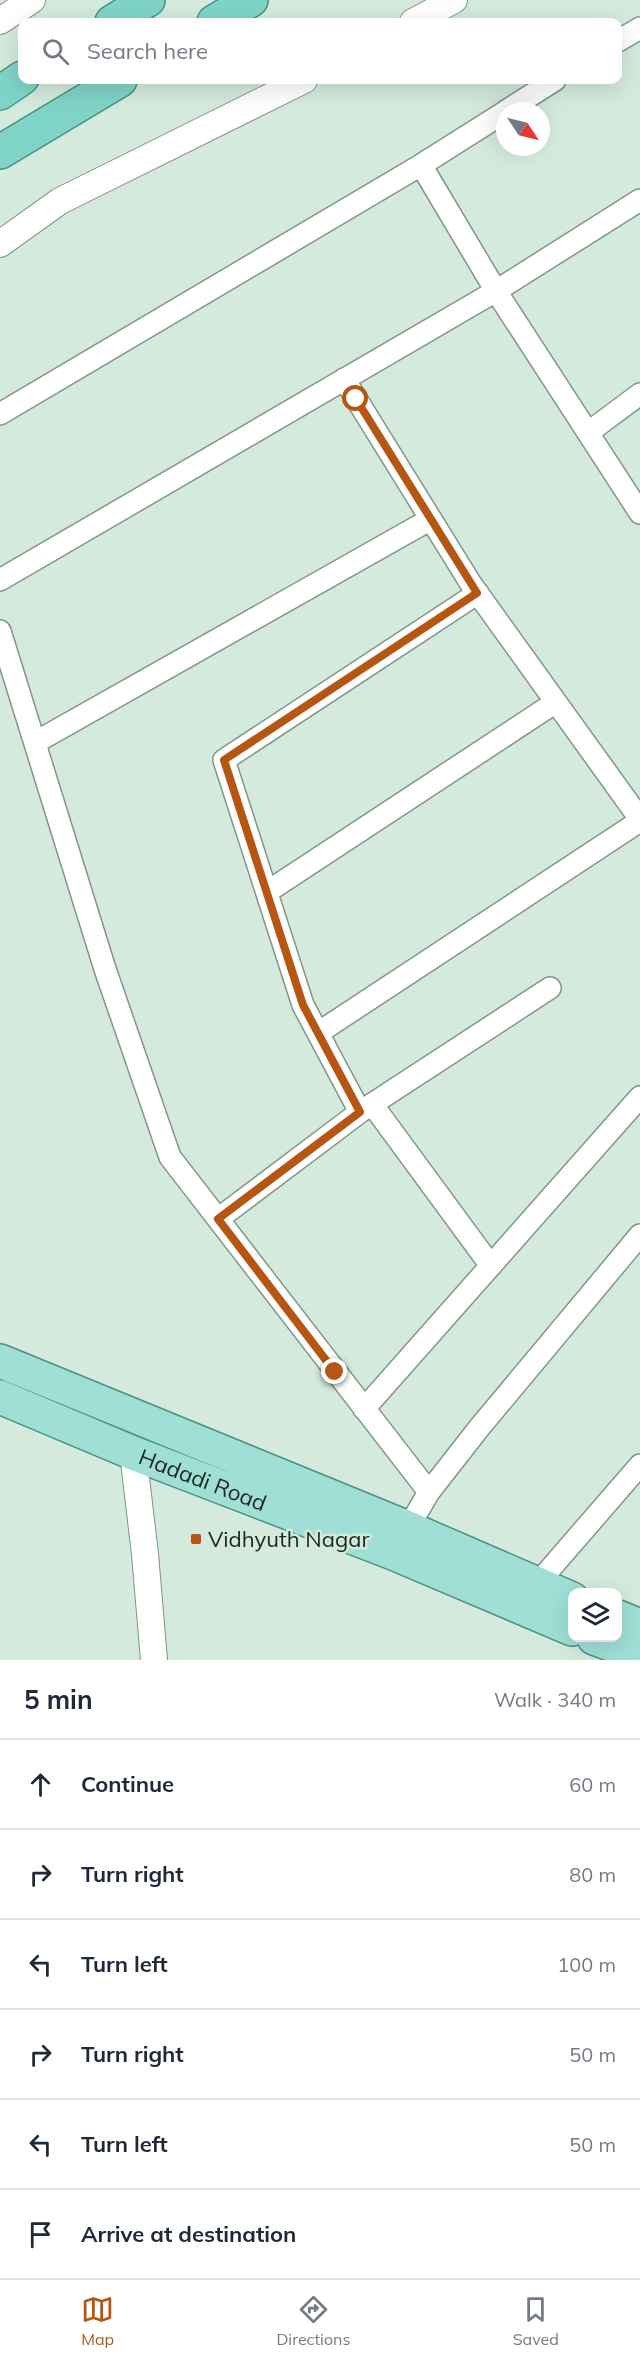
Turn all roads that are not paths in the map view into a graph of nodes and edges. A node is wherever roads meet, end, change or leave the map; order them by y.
1 (32, 0) edge
2 (148, 0) edge
3 (251, 0) edge
4 (454, 0) edge
5 (119, 18) edge
6 (221, 18) edge
7 (420, 18) edge
8 (0, 21) edge
9 (640, 28) edge
10 (622, 39) edge
11 (18, 81) edge
12 (113, 84) edge
13 (296, 84) edge
14 (549, 84) edge
15 (0, 93) edge
16 (520, 102) edge
17 (496, 117) edge
18 (0, 152) edge
19 (422, 165) junction
20 (640, 200) edge
21 (0, 244) edge
22 (496, 291) junction
23 (344, 380) junction
24 (640, 394) edge
25 (0, 414) edge
26 (589, 432) junction
27 (640, 513) edge
28 (431, 519) junction
29 (0, 580) edge
30 (477, 593) junction
31 (0, 630) edge
32 (556, 702) junction
33 (36, 742) junction
34 (640, 820) edge
35 (267, 892) junction
36 (550, 988) dead end
37 (318, 1033) junction
38 (640, 1097) edge
39 (366, 1108) junction
40 (218, 1219) junction
41 (636, 1246) edge
42 (491, 1266) junction
43 (0, 1360) edge
44 (0, 1397) edge
45 (364, 1408) junction
46 (133, 1453) junction
47 (640, 1465) edge
48 (429, 1491) junction
49 (408, 1528) junction
50 (537, 1584) junction
51 (568, 1597) edge
52 (622, 1619) edge
53 (640, 1626) edge
54 (568, 1627) edge
55 (605, 1642) edge
56 (640, 1655) edge
57 (154, 1660) edge

1 - 8 street
2 - 5 highway
3 - 6 highway
4 - 7 street
9 - 10 street
11 - 15 highway
12 - 18 highway
13 - 21 street
14 - 16 street
17 - 19 street
19 - 22 street
19 - 25 street
20 - 22 street
22 - 23 street
22 - 26 street
23 - 28 street
23 - 29 street
24 - 26 street
26 - 27 street
28 - 30 street
28 - 33 street
30 - 32 street
30 - 35 street
31 - 33 street
32 - 34 street
32 - 35 street
33 - 40 street
34 - 37 street
35 - 37 street
36 - 39 street
37 - 39 street
38 - 42 street
39 - 40 street
39 - 42 street
40 - 45 street
41 - 48 street
42 - 45 street
43 - 49 main road
44 - 46 main road, Hadadi Road
45 - 48 street
46 - 54 main road, Hadadi Road
46 - 57 street
47 - 50 street
48 - 49 street
49 - 50 main road
50 - 51 main road
52 - 53 main road
55 - 56 main road

